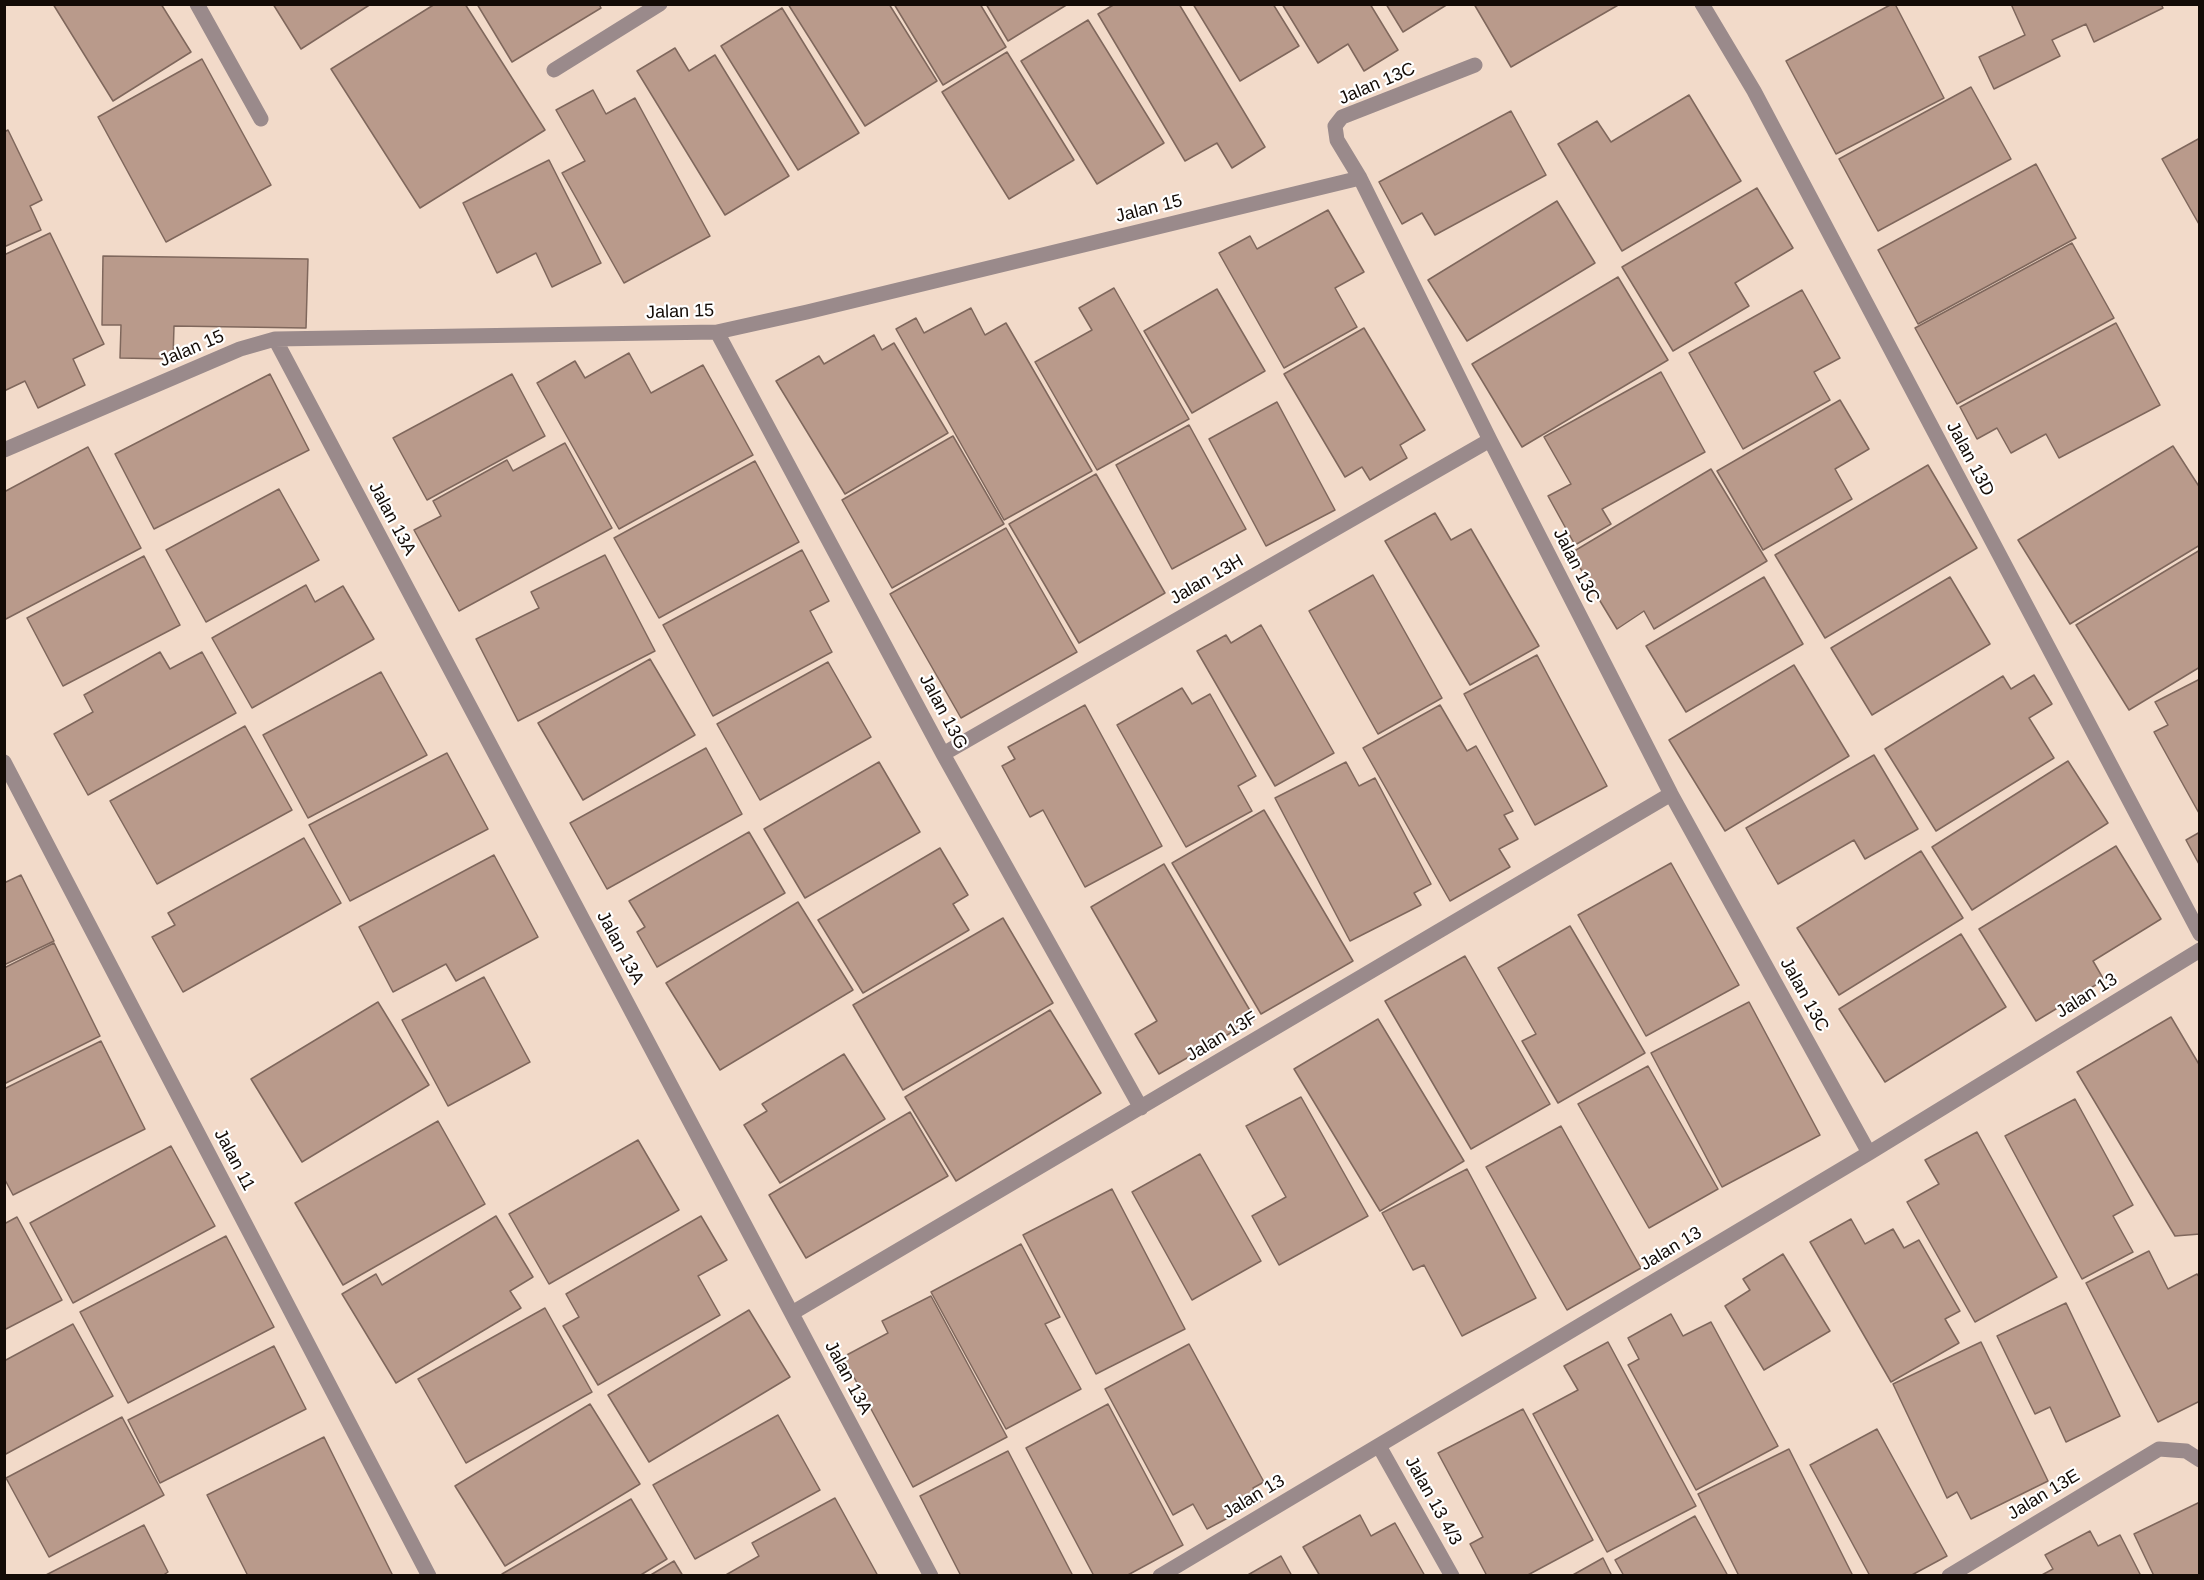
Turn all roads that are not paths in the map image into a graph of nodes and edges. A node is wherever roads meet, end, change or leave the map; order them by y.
1 (197, 4) edge
2 (660, 4) edge
3 (1702, 4) edge
4 (1475, 65) dead end
5 (554, 70) dead end
6 (261, 119) dead end
7 (1360, 178) junction
8 (717, 332) junction
9 (275, 339) junction
10 (1490, 440) junction
11 (4, 450) edge
12 (943, 754) junction
13 (4, 762) edge
14 (1671, 794) junction
15 (2199, 934) edge
16 (2199, 950) edge
17 (1141, 1107) junction
18 (1869, 1153) junction
19 (792, 1313) junction
20 (1379, 1446) junction
21 (2199, 1460) edge
22 (429, 1575) edge
23 (931, 1575) edge
24 (1160, 1575) edge
25 (1452, 1575) edge
26 (1949, 1575) edge

1 - 6 street
2 - 5 street
3 - 15 street, Jalan 13D
4 - 7 street, Jalan 13C
7 - 8 street, Jalan 15
7 - 10 street, Jalan 13C
8 - 9 street, Jalan 15
8 - 12 street, Jalan 13G
9 - 11 street, Jalan 15
9 - 19 street, Jalan 13A
10 - 12 street, Jalan 13H
10 - 14 street, Jalan 13C
12 - 17 street, Jalan 13G
13 - 22 street, Jalan 11
14 - 17 street, Jalan 13F
14 - 18 street, Jalan 13C
16 - 18 street, Jalan 13
17 - 19 street, Jalan 13F
18 - 20 street, Jalan 13
19 - 23 street, Jalan 13A
20 - 24 street, Jalan 13
20 - 25 street, Jalan 13 4/3
21 - 26 street, Jalan 13E

